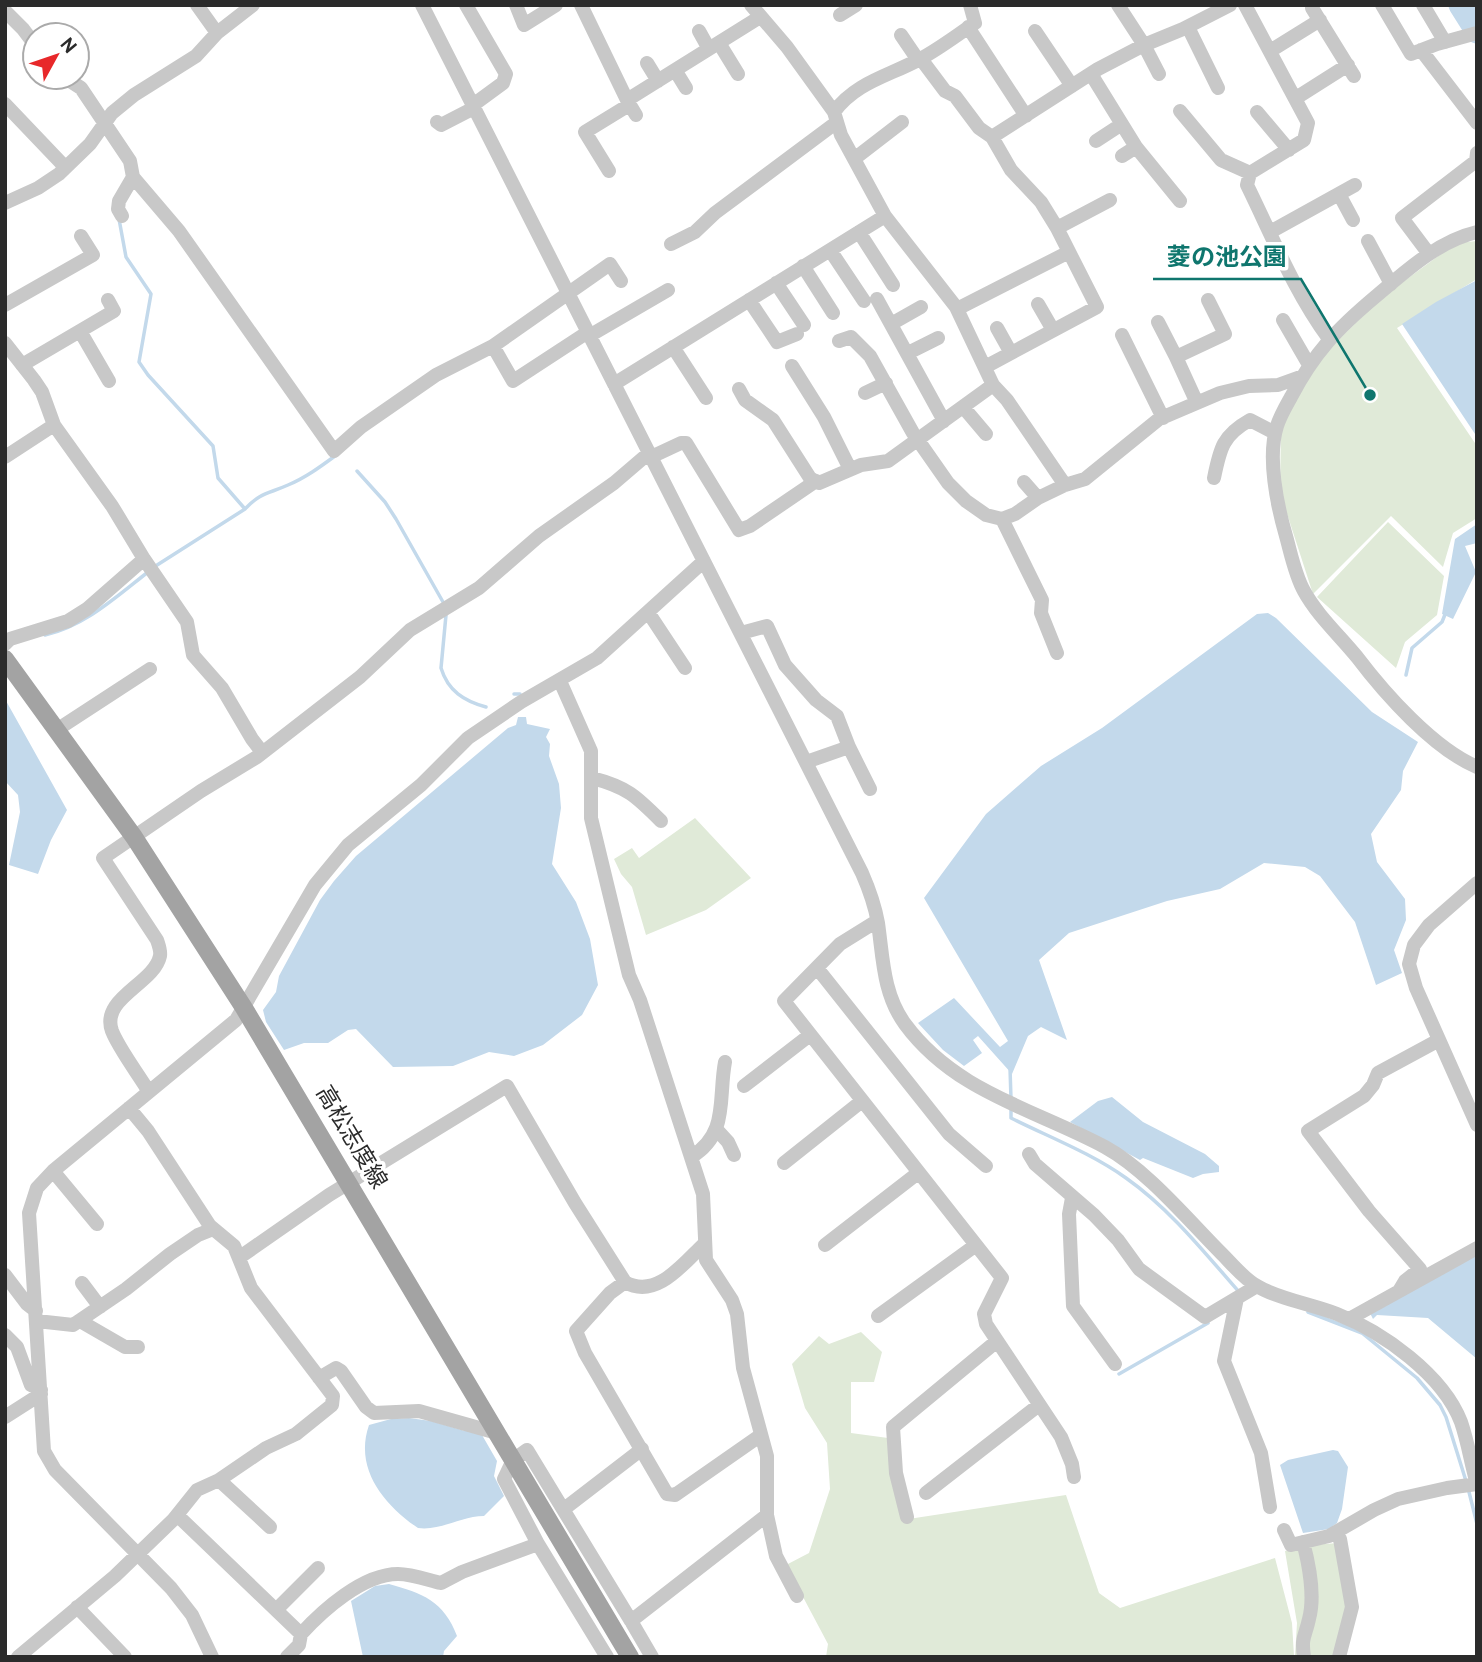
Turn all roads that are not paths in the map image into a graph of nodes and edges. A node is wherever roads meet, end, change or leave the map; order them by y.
1 (197, 5) edge
2 (253, 5) edge
3 (422, 5) edge
4 (466, 5) edge
5 (516, 5) edge
6 (556, 5) edge
7 (581, 5) edge
8 (856, 5) edge
9 (970, 5) edge
10 (1118, 5) edge
11 (1230, 5) edge
12 (1245, 5) edge
13 (1382, 5) edge
14 (1423, 5) edge
15 (5, 10) edge
16 (755, 11) edge
17 (840, 15) dead end
18 (21, 27) edge
19 (968, 27) junction
20 (1188, 27) junction
21 (1035, 31) dead end
22 (699, 32) dead end
23 (217, 33) junction
24 (1477, 33) edge
25 (901, 35) dead end
26 (1445, 42) junction
27 (1144, 45) junction
28 (714, 46) junction
29 (1421, 50) junction
30 (1270, 51) junction
31 (919, 59) junction
32 (647, 63) dead end
33 (675, 70) junction
34 (738, 74) dead end
35 (1091, 74) junction
36 (1159, 74) dead end
37 (658, 81) junction
38 (1073, 86) junction
39 (686, 88) dead end
40 (1218, 88) dead end
41 (83, 91) edge
42 (1296, 97) junction
43 (5, 104) edge
44 (473, 107) junction
45 (631, 107) junction
46 (1180, 111) dead end
47 (1257, 112) dead end
48 (1026, 116) junction
49 (835, 117) junction
50 (437, 122) dead end
51 (902, 122) dead end
52 (1477, 123) edge
53 (1122, 124) junction
54 (103, 126) junction
55 (992, 137) junction
56 (1096, 141) dead end
57 (1136, 147) junction
58 (1289, 150) junction
59 (1477, 153) edge
60 (1122, 156) dead end
61 (854, 159) junction
62 (65, 167) junction
63 (609, 171) dead end
64 (1250, 173) junction
65 (133, 177) junction
66 (1355, 185) dead end
67 (1339, 194) junction
68 (1111, 200) dead end
69 (1180, 201) dead end
70 (5, 203) edge
71 (122, 216) dead end
72 (885, 216) junction
73 (1353, 220) dead end
74 (1057, 228) junction
75 (859, 232) junction
76 (1270, 232) junction
77 (1477, 232) edge
78 (81, 236) dead end
79 (1368, 242) dead end
80 (671, 244) dead end
81 (830, 250) junction
82 (1069, 252) junction
83 (1429, 254) junction
84 (803, 266) junction
85 (621, 281) dead end
86 (776, 283) junction
87 (1391, 284) junction
88 (893, 285) dead end
89 (668, 290) dead end
90 (567, 293) junction
91 (107, 300) dead end
92 (749, 300) junction
93 (1208, 300) dead end
94 (1038, 304) dead end
95 (5, 305) edge
96 (921, 307) dead end
97 (957, 309) junction
98 (833, 313) dead end
99 (1283, 320) dead end
100 (1158, 321) dead end
101 (891, 324) junction
102 (997, 328) dead end
103 (1053, 330) junction
104 (80, 331) junction
105 (589, 334) junction
106 (1122, 335) dead end
107 (938, 338) dead end
108 (1329, 339) junction
109 (839, 341) dead end
110 (5, 344) edge
111 (493, 346) junction
112 (673, 347) junction
113 (908, 353) junction
114 (1011, 353) junction
115 (1176, 357) junction
116 (22, 365) junction
117 (792, 366) dead end
118 (985, 367) junction
119 (1306, 371) junction
120 (109, 381) dead end
121 (886, 383) junction
122 (614, 384) junction
123 (993, 385) junction
124 (739, 389) dead end
125 (865, 393) dead end
126 (706, 398) dead end
127 (1197, 403) junction
128 (964, 408) junction
129 (1163, 418) junction
130 (944, 421) junction
131 (54, 425) junction
132 (1275, 433) junction
133 (986, 434) dead end
134 (917, 439) junction
135 (650, 455) junction
136 (5, 457) edge
137 (850, 469) junction
138 (1214, 478) dead end
139 (816, 481) junction
140 (1024, 482) dead end
141 (1065, 485) junction
142 (1038, 498) junction
143 (1002, 519) junction
144 (704, 561) junction
145 (149, 565) junction
146 (648, 612) junction
147 (741, 634) junction
148 (5, 645) edge
149 (1057, 653) dead end
150 (5, 659) edge
151 (685, 668) dead end
152 (150, 669) dead end
153 (560, 681) junction
154 (58, 729) junction
155 (849, 747) junction
156 (262, 752) junction
157 (806, 762) junction
158 (1477, 767) edge
159 (592, 778) junction
160 (870, 789) dead end
161 (661, 821) dead end
162 (134, 837) junction
163 (1477, 883) edge
164 (877, 921) junction
165 (817, 968) junction
166 (244, 1008) junction
167 (810, 1035) junction
168 (1439, 1040) junction
169 (725, 1062) dead end
170 (744, 1086) dead end
171 (149, 1092) junction
172 (862, 1101) junction
173 (130, 1108) junction
174 (1477, 1125) edge
175 (717, 1130) junction
176 (1029, 1154) dead end
177 (734, 1155) dead end
178 (691, 1157) junction
179 (784, 1163) dead end
180 (986, 1166) dead end
181 (53, 1171) junction
182 (918, 1173) junction
183 (349, 1184) junction
184 (1072, 1198) junction
185 (97, 1224) dead end
186 (213, 1229) junction
187 (704, 1244) junction
188 (825, 1245) dead end
189 (976, 1245) junction
190 (1477, 1248) edge
191 (240, 1257) junction
192 (5, 1275) edge
193 (625, 1282) junction
194 (82, 1283) dead end
195 (1257, 1286) junction
196 (1399, 1291) junction
197 (1237, 1298) junction
198 (100, 1307) junction
199 (37, 1316) junction
200 (878, 1316) dead end
201 (1349, 1319) junction
202 (80, 1321) junction
203 (5, 1335) edge
204 (997, 1341) junction
205 (138, 1347) dead end
206 (1115, 1364) dead end
207 (319, 1378) junction
208 (41, 1392) junction
209 (1040, 1405) junction
210 (5, 1417) edge
211 (497, 1433) junction
212 (761, 1435) junction
213 (642, 1449) junction
214 (513, 1460) junction
215 (1074, 1477) dead end
216 (219, 1480) junction
217 (1477, 1484) edge
218 (926, 1493) dead end
219 (1270, 1507) dead end
220 (564, 1509) junction
221 (177, 1515) junction
222 (768, 1515) junction
223 (907, 1517) dead end
224 (270, 1527) dead end
225 (1284, 1530) dead end
226 (1334, 1533) junction
227 (1303, 1542) junction
228 (538, 1544) junction
229 (139, 1553) junction
230 (317, 1568) dead end
231 (797, 1596) dead end
232 (77, 1607) junction
233 (276, 1610) junction
234 (631, 1621) junction
235 (301, 1634) junction
236 (18, 1657) edge
237 (125, 1657) edge
238 (212, 1657) edge
239 (287, 1657) edge
240 (607, 1657) edge
241 (630, 1657) edge
242 (652, 1657) edge
243 (1304, 1657) edge
244 (1339, 1657) edge

1 - 23 street
2 - 23 street
3 - 44 street
4 - 44 street
5 - 6 street
7 - 45 street
8 - 17 street
9 - 19 street
10 - 27 street
11 - 20 street
12 - 30 street
13 - 29 street
14 - 26 street
15 - 18 street
16 - 28 street
16 - 49 street
19 - 31 street
19 - 48 street
20 - 27 street
20 - 40 street
21 - 38 street
22 - 28 street
23 - 54 street
24 - 26 street
25 - 31 street
26 - 29 street
27 - 35 street
27 - 36 street
28 - 33 street
28 - 34 street
29 - 52 street
30 - 42 street
30 - 42 street
31 - 49 street
31 - 55 street
32 - 37 street
33 - 37 street
33 - 39 street
35 - 38 street
35 - 53 street
37 - 45 street
38 - 48 street
41 - 54 street
42 - 58 street
43 - 62 street
44 - 50 street
44 - 90 street
45 - 63 street
46 - 64 street
47 - 58 street
48 - 55 street
49 - 61 street
49 - 80 street
51 - 61 street
53 - 56 street
53 - 57 street
54 - 62 street
54 - 65 street
55 - 74 street
57 - 60 street
57 - 69 street
58 - 64 street
59 - 83 street
61 - 72 street
62 - 70 street
64 - 76 street
65 - 71 street
65 - 111 street
66 - 67 street
67 - 73 street
67 - 76 street
68 - 74 street
72 - 75 street
72 - 97 street
74 - 82 street
75 - 81 street
75 - 88 street
76 - 108 street
77 - 83 street
78 - 95 street
79 - 87 street
81 - 84 street
81 - 101 street
82 - 97 street
82 - 103 street
83 - 87 street
84 - 86 street
84 - 98 street
85 - 90 street
86 - 92 street
86 - 92 street
87 - 108 street
89 - 105 street
90 - 105 street
90 - 111 street
91 - 104 street
92 - 112 street
93 - 115 street
94 - 103 street
96 - 101 street
97 - 118 street
99 - 119 street
100 - 115 street
101 - 113 street
102 - 114 street
103 - 114 street
104 - 116 street
104 - 120 street
105 - 111 street
105 - 122 street
106 - 129 street
107 - 113 street
108 - 119 street
109 - 121 street
110 - 116 street
112 - 122 street
112 - 126 street
113 - 130 street
114 - 118 street
115 - 127 street
116 - 131 street
117 - 137 street
118 - 123 street
119 - 127 street
119 - 132 street
121 - 125 street
121 - 134 street
122 - 135 street
123 - 128 street
123 - 141 street
124 - 139 street
127 - 129 street
128 - 130 street
128 - 133 street
129 - 141 street
130 - 134 street
131 - 136 street
131 - 145 street
132 - 138 street
132 - 158 street
134 - 137 street
134 - 143 street
135 - 139 street
135 - 144 street
135 - 156 street
137 - 139 street
140 - 142 street
141 - 142 street
142 - 143 street
143 - 149 street
144 - 146 street
144 - 147 street
145 - 148 street
145 - 156 street
146 - 151 street
146 - 153 street
147 - 155 street
147 - 157 street
150 - 154 main road, 高松志度線
152 - 154 street
153 - 159 street
153 - 166 street
154 - 162 main road, 高松志度線
155 - 157 street
155 - 160 street
156 - 162 street
157 - 164 street
159 - 161 street
159 - 178 street
162 - 166 main road, 高松志度線
162 - 171 street
163 - 168 street
164 - 165 street
164 - 195 street
165 - 167 street
165 - 180 street
166 - 171 street
166 - 183 main road, 高松志度線
167 - 170 street
167 - 172 street
168 - 174 street
168 - 196 street
169 - 175 street
171 - 173 street
172 - 179 street
172 - 182 street
173 - 181 street
173 - 186 street
175 - 177 street
175 - 178 street
176 - 184 street
178 - 187 street
181 - 185 street
181 - 199 street
182 - 188 street
182 - 189 street
183 - 191 street
183 - 193 street
183 - 211 main road, 高松志度線
184 - 197 street
184 - 206 street
186 - 191 street
186 - 198 street
187 - 193 street
187 - 212 street
189 - 200 street
189 - 204 street
190 - 196 street
191 - 207 street
192 - 199 street
193 - 213 street
194 - 198 street
195 - 197 street
195 - 201 street
196 - 201 street
197 - 219 street
198 - 202 street
199 - 202 street
199 - 208 street
201 - 217 street
202 - 205 street
203 - 208 street
204 - 209 street
204 - 223 street
207 - 211 street
207 - 216 street
208 - 210 street
208 - 229 street
209 - 215 street
209 - 218 street
211 - 214 main road, 高松志度線
212 - 213 street
212 - 222 street
213 - 220 street
214 - 220 street
214 - 228 street
214 - 241 main road, 高松志度線
216 - 221 street
216 - 224 street
217 - 226 street
220 - 234 street
221 - 229 street
221 - 233 street
222 - 231 street
222 - 234 street
225 - 227 street
226 - 227 street
226 - 244 street
227 - 243 street
228 - 235 street
228 - 240 street
229 - 232 street
229 - 238 street
230 - 233 street
232 - 236 street
232 - 237 street
233 - 235 street
234 - 242 street
235 - 239 street

